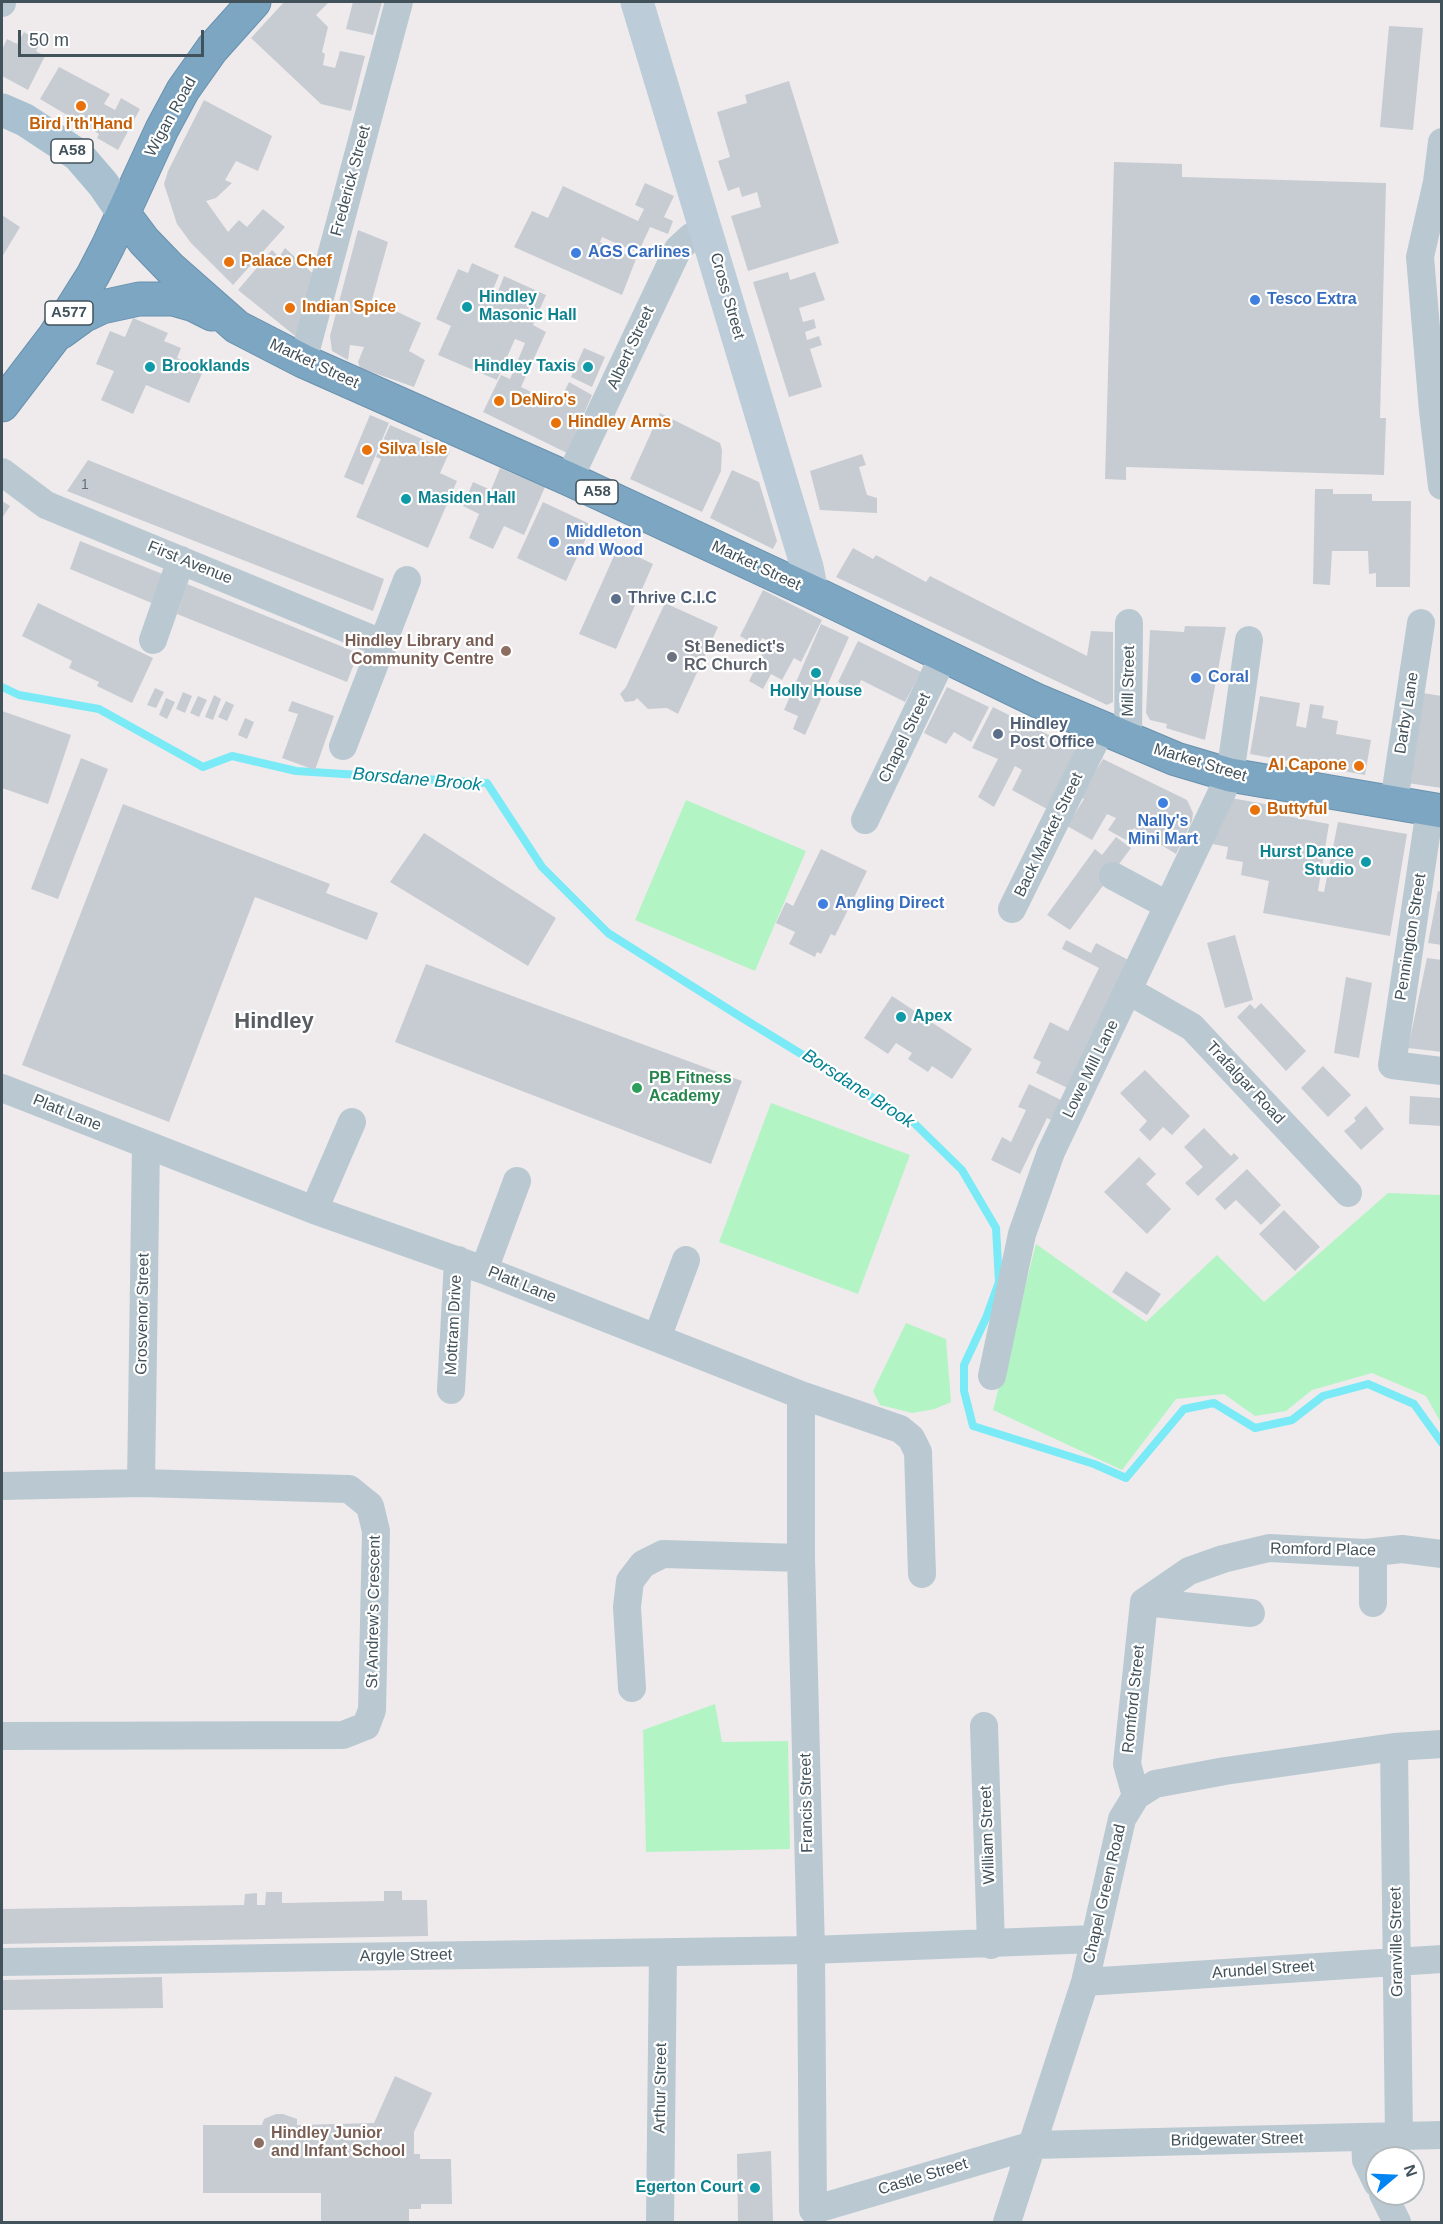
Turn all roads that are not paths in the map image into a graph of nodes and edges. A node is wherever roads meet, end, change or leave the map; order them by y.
1 (254, 2) edge
2 (399, 2) edge
3 (637, 2) edge
4 (2, 110) edge
5 (1442, 142) edge
6 (123, 213) junction
7 (707, 229) junction
8 (237, 327) junction
9 (54, 337) junction
10 (303, 361) junction
11 (2, 405) edge
12 (2, 472) edge
13 (569, 479) junction
14 (1442, 486) edge
15 (181, 560) junction
16 (408, 580) dead end
17 (812, 592) junction
18 (1129, 623) dead end
19 (1421, 623) dead end
20 (153, 640) dead end
21 (1249, 640) dead end
22 (384, 644) junction
23 (944, 656) junction
24 (1115, 734) junction
25 (343, 746) dead end
26 (1230, 775) junction
27 (1394, 802) junction
28 (1436, 810) edge
29 (865, 820) dead end
30 (1113, 876) dead end
31 (1167, 905) junction
32 (1012, 909) dead end
33 (1129, 991) junction
34 (1442, 1071) edge
35 (2, 1088) edge
36 (352, 1122) dead end
37 (146, 1145) junction
38 (517, 1181) dead end
39 (1348, 1193) dead end
40 (314, 1210) junction
41 (686, 1260) dead end
42 (471, 1265) junction
43 (657, 1338) junction
44 (992, 1376) dead end
45 (451, 1390) dead end
46 (801, 1395) junction
47 (141, 1484) junction
48 (2, 1486) edge
49 (1373, 1552) junction
50 (1442, 1554) edge
51 (801, 1558) junction
52 (922, 1574) dead end
53 (1144, 1602) junction
54 (1373, 1602) dead end
55 (1251, 1613) dead end
56 (632, 1688) dead end
57 (984, 1726) dead end
58 (2, 1736) edge
59 (1442, 1744) edge
60 (1394, 1747) junction
61 (1136, 1796) junction
62 (1094, 1939) junction
63 (991, 1945) junction
64 (811, 1950) junction
65 (663, 1953) junction
66 (1442, 1959) edge
67 (1398, 1960) junction
68 (2, 1962) edge
69 (1085, 1982) junction
70 (1442, 2135) edge
71 (1400, 2136) junction
72 (1365, 2138) junction
73 (1033, 2145) junction
74 (1365, 2146) edge
75 (1389, 2206) edge
76 (813, 2210) joint
77 (660, 2223) edge
78 (1007, 2223) edge
79 (1397, 2223) edge

1 - 6 highway, Wigan Road / A577
2 - 10 street, Frederick Street
3 - 7 main road, Cross Street
4 - 6 main road, A58
5 - 14 street
6 - 8 highway, Market Street / A58
6 - 9 highway, A577
7 - 13 street, Albert Street
7 - 17 main road, Cross Street
8 - 9 highway
8 - 10 highway, Market Street / A58
9 - 11 highway, A577
10 - 13 highway, Market Street / A58
12 - 15 street, First Avenue
13 - 17 highway, Market Street / A58
15 - 20 street
15 - 22 street, First Avenue
16 - 22 street
17 - 23 highway, Market Street / A58
18 - 24 street, Mill Street
19 - 27 street, Darby Lane
21 - 26 street, Lowe Mill Lane
22 - 25 street
23 - 24 highway, Market Street / A58
23 - 29 street, Chapel Street
24 - 26 highway, Market Street / A58
24 - 32 street, Back Market Street
26 - 27 highway, Market Street / A58
26 - 31 street, Lowe Mill Lane
27 - 28 highway, Market Street / A58
28 - 34 street, Pennington Street
30 - 31 street
31 - 33 street, Lowe Mill Lane
33 - 39 street, Trafalgar Road
33 - 44 street, Lowe Mill Lane
35 - 37 street, Platt Lane
36 - 40 street
37 - 40 street, Platt Lane
37 - 47 street, Grosvenor Street
38 - 42 street, Mottram Drive
40 - 42 street, Platt Lane
41 - 43 street
42 - 43 street, Platt Lane
42 - 45 street, Mottram Drive
43 - 46 street, Platt Lane
46 - 51 street, Francis Street
46 - 52 street, Platt Lane
47 - 48 street, St Andrew's Crescent
47 - 58 street, St Andrew's Crescent
49 - 50 street, Romford Place
49 - 53 street, Romford Place
49 - 54 street
51 - 56 street
51 - 64 street, Francis Street
53 - 55 street
53 - 61 street, Romford Street
57 - 63 street, William Street
59 - 60 street
60 - 61 street
60 - 67 street, Granville Street
61 - 62 street, Chapel Green Road
62 - 63 street, Argyle Street
62 - 69 street, Chapel Green Road
63 - 64 street, Argyle Street
64 - 65 street, Argyle Street
64 - 76 street, Francis Street
65 - 68 street, Argyle Street
65 - 77 street, Arthur Street
66 - 67 street, Arundel Street
67 - 69 street, Arundel Street
67 - 71 street, Granville Street
69 - 73 street, Chapel Green Road
70 - 71 street, Bridgewater Street
71 - 72 street, Bridgewater Street
72 - 73 street, Bridgewater Street
72 - 74 street
73 - 76 street, Castle Street
73 - 78 street, Chapel Green Road
75 - 79 street

